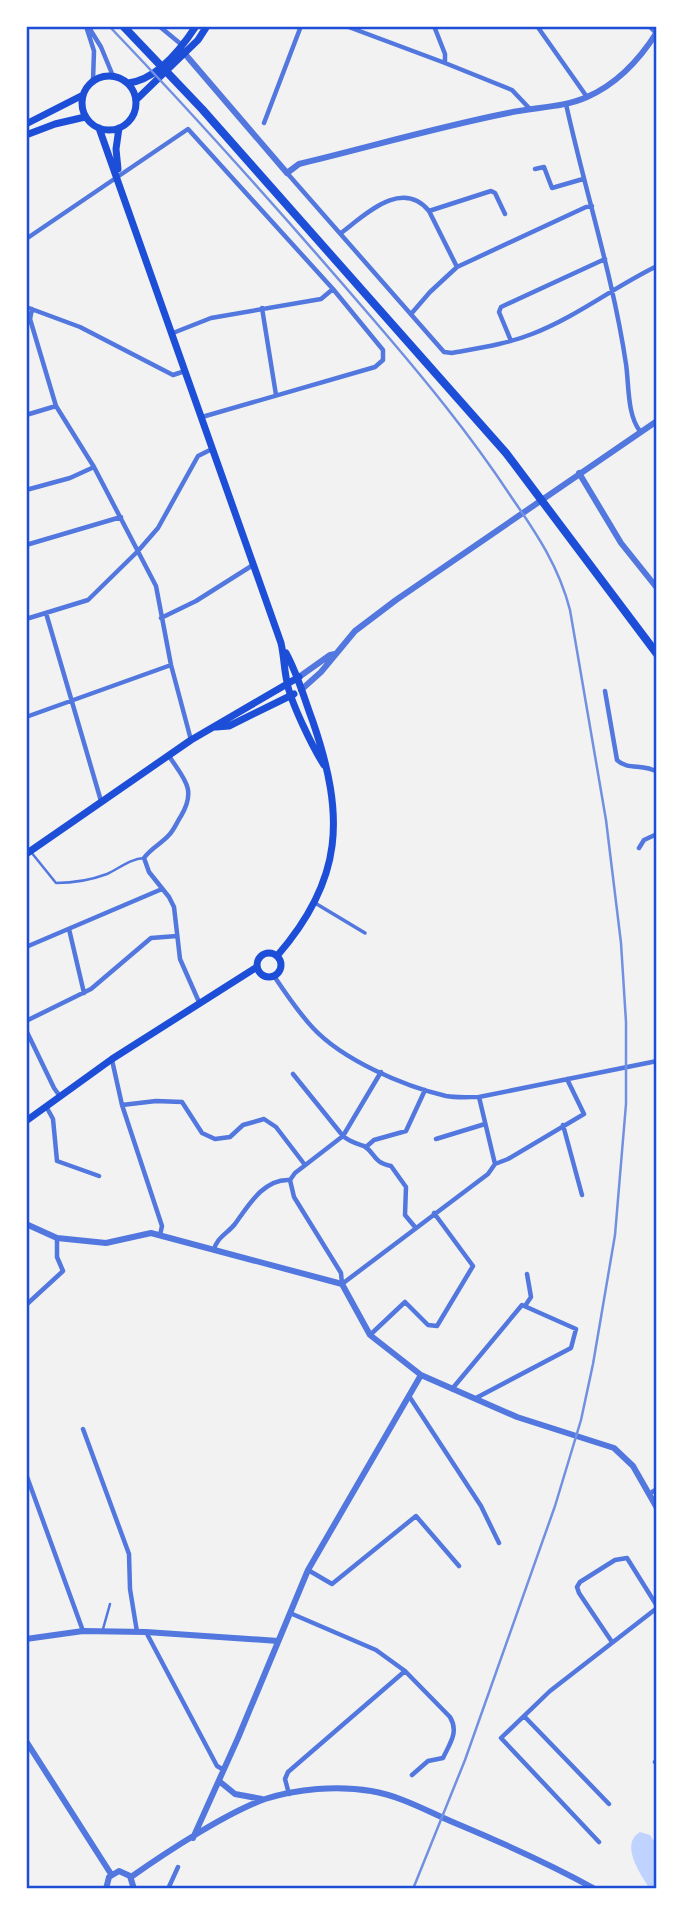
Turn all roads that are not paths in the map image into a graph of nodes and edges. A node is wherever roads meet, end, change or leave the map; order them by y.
1 (87, 26) edge
2 (123, 26) edge
3 (159, 26) edge
4 (196, 26) edge
5 (207, 26) edge
6 (300, 26) edge
7 (346, 26) edge
8 (434, 26) edge
9 (537, 26) edge
10 (649, 26) edge
11 (656, 32) edge
12 (183, 49) junction
13 (445, 63) junction
14 (113, 76) junction
15 (93, 81) junction
16 (128, 83) junction
17 (83, 95) junction
18 (587, 97) junction
19 (136, 100) junction
20 (566, 104) junction
21 (531, 110) junction
22 (85, 117) junction
23 (264, 123) dead end
24 (26, 124) edge
25 (99, 128) junction
26 (119, 128) junction
27 (26, 135) edge
28 (535, 169) dead end
29 (287, 173) junction
30 (118, 177) junction
31 (583, 179) junction
32 (592, 206) junction
33 (429, 211) junction
34 (505, 214) dead end
35 (341, 233) junction
36 (26, 239) edge
37 (605, 259) junction
38 (657, 266) edge
39 (457, 267) junction
40 (333, 289) junction
41 (611, 292) junction
42 (29, 308) edge
43 (262, 308) junction
44 (411, 314) junction
45 (173, 333) junction
46 (511, 341) junction
47 (186, 371) junction
48 (276, 395) junction
49 (56, 406) junction
50 (26, 415) edge
51 (202, 416) junction
52 (657, 421) edge
53 (640, 430) junction
54 (213, 449) junction
55 (94, 467) junction
56 (579, 473) junction
57 (26, 490) edge
58 (121, 517) junction
59 (26, 545) edge
60 (138, 551) junction
61 (254, 565) junction
62 (657, 588) edge
63 (46, 613) junction
64 (161, 618) junction
65 (26, 619) edge
66 (281, 643) junction
67 (337, 653) junction
68 (657, 654) edge
69 (171, 665) junction
70 (299, 677) junction
71 (287, 684) junction
72 (301, 690) junction
73 (605, 691) dead end
74 (292, 696) junction
75 (71, 701) junction
76 (26, 717) edge
77 (211, 728) junction
78 (191, 740) junction
79 (169, 756) junction
80 (324, 765) junction
81 (657, 772) edge
82 (101, 802) junction
83 (657, 834) edge
84 (639, 848) dead end
85 (28, 852) edge
86 (144, 858) junction
87 (162, 889) junction
88 (315, 903) junction
89 (69, 929) junction
90 (365, 933) dead end
91 (177, 936) junction
92 (26, 947) edge
93 (277, 956) junction
94 (257, 967) junction
95 (274, 976) junction
96 (84, 993) junction
97 (200, 1002) junction
98 (26, 1021) edge
99 (26, 1030) edge
100 (112, 1059) junction
101 (657, 1061) edge
102 (381, 1072) junction
103 (293, 1074) dead end
104 (568, 1079) junction
105 (425, 1090) junction
106 (59, 1095) junction
107 (479, 1097) junction
108 (122, 1105) junction
109 (47, 1108) junction
110 (26, 1121) edge
111 (485, 1124) junction
112 (563, 1125) junction
113 (343, 1136) junction
114 (436, 1139) dead end
115 (366, 1147) junction
116 (495, 1164) junction
117 (305, 1165) junction
118 (99, 1176) dead end
119 (290, 1180) junction
120 (582, 1195) dead end
121 (434, 1213) junction
122 (26, 1224) edge
123 (415, 1227) junction
124 (159, 1236) junction
125 (57, 1238) junction
126 (214, 1250) junction
127 (527, 1273) dead end
128 (342, 1284) junction
129 (26, 1305) edge
130 (524, 1305) junction
131 (370, 1335) junction
132 (421, 1376) junction
133 (452, 1388) junction
134 (409, 1396) junction
135 (475, 1399) junction
136 (83, 1429) dead end
137 (26, 1474) edge
138 (657, 1489) edge
139 (649, 1494) junction
140 (657, 1508) edge
141 (499, 1543) dead end
142 (459, 1566) dead end
143 (308, 1570) junction
144 (110, 1604) dead end
145 (657, 1607) edge
146 (290, 1613) junction
147 (83, 1631) junction
148 (102, 1632) junction
149 (137, 1632) junction
150 (146, 1633) junction
151 (26, 1639) edge
152 (278, 1641) junction
153 (612, 1642) junction
154 (405, 1671) junction
155 (524, 1716) junction
156 (26, 1741) edge
157 (224, 1770) junction
158 (412, 1774) dead end
159 (219, 1781) junction
160 (289, 1794) junction
161 (264, 1800) junction
162 (609, 1804) dead end
163 (193, 1838) junction
164 (598, 1842) dead end
165 (178, 1867) dead end
166 (111, 1874) junction
167 (131, 1877) junction
168 (592, 1888) edge
169 (106, 1889) edge
170 (134, 1889) edge
171 (168, 1889) edge

1 - 14 street
1 - 15 street
2 - 68 main road
3 - 12 street
4 - 12 main road
5 - 12 main road
6 - 23 street
7 - 13 street
8 - 13 street
9 - 18 street
10 - 11 street
11 - 18 street
12 - 16 main road
12 - 19 main road
12 - 29 street
13 - 21 street
14 - 15 main road
14 - 16 main road
15 - 17 main road
16 - 19 main road
17 - 22 main road
17 - 24 main road
18 - 20 street
19 - 26 main road
20 - 21 street
20 - 31 street
21 - 29 street
22 - 25 main road
22 - 27 main road
25 - 26 main road
25 - 30 main road
26 - 30 main road
28 - 31 street
29 - 35 street
30 - 36 street
30 - 40 street
30 - 45 main road
31 - 32 street
32 - 37 street
32 - 39 street
33 - 34 street
33 - 35 street
33 - 39 street
35 - 44 street
37 - 41 street
37 - 46 street
38 - 41 street
39 - 44 street
40 - 43 street
40 - 48 street
41 - 46 street
41 - 53 street
42 - 47 street
42 - 49 street
43 - 45 street
43 - 48 street
44 - 46 street
45 - 47 main road
47 - 51 main road
48 - 51 street
49 - 50 street
49 - 55 street
51 - 54 main road
52 - 53 street
53 - 56 street
54 - 60 street
54 - 61 main road
55 - 57 street
55 - 58 street
56 - 62 street
56 - 67 street
58 - 59 street
58 - 60 street
60 - 63 street
60 - 64 street
61 - 64 street
61 - 66 main road
63 - 65 street
63 - 75 street
64 - 69 street
66 - 70 main road
66 - 71 main road
67 - 70 street
67 - 72 street
69 - 75 street
69 - 78 street
70 - 71 main road
70 - 72 main road
71 - 72 main road
71 - 74 main road
71 - 77 main road
72 - 74 main road
72 - 80 main road
73 - 81 street
74 - 77 main road
74 - 80 main road
75 - 76 street
75 - 82 street
77 - 78 main road
78 - 79 main road
79 - 82 main road
79 - 86 street
80 - 88 main road
82 - 85 main road
83 - 84 street
85 - 86 lane
86 - 87 street
87 - 89 street
87 - 91 street
88 - 90 street
88 - 93 main road
89 - 92 street
89 - 96 street
91 - 96 street
91 - 97 street
93 - 94 main road
93 - 95 main road
94 - 95 main road
94 - 97 main road
95 - 102 street
96 - 98 street
97 - 100 main road
99 - 106 street
100 - 106 main road
100 - 108 street
101 - 104 street
102 - 105 street
102 - 113 street
103 - 113 street
104 - 107 street
104 - 112 street
105 - 107 street
105 - 115 street
106 - 109 main road
107 - 111 street
108 - 117 street
108 - 124 street
109 - 110 main road
109 - 118 street
111 - 114 street
111 - 116 street
112 - 116 street
112 - 120 street
113 - 115 street
113 - 117 street
115 - 123 street
116 - 121 street
117 - 119 street
119 - 126 street
119 - 128 street
121 - 123 street
121 - 131 street
122 - 125 street
123 - 128 street
124 - 125 street
124 - 126 street
125 - 129 street
126 - 128 street
127 - 130 street
128 - 131 street
130 - 133 street
130 - 135 street
131 - 132 street
132 - 133 street
132 - 134 street
133 - 135 street
134 - 141 street
134 - 143 street
135 - 139 street
136 - 149 street
137 - 147 street
138 - 139 street
139 - 140 street
142 - 143 street
143 - 146 street
144 - 148 lane
145 - 153 street
145 - 153 street
146 - 152 street
146 - 154 street
147 - 148 street
147 - 151 street
148 - 149 street
149 - 150 street
150 - 152 street
150 - 157 street
152 - 157 street
153 - 155 street
154 - 158 street
154 - 160 street
155 - 162 street
155 - 164 street
156 - 166 street
157 - 159 street
159 - 161 street
159 - 163 street
160 - 161 street
160 - 168 street
161 - 163 street
163 - 167 street
165 - 171 street
166 - 167 street
166 - 169 street
167 - 170 street

